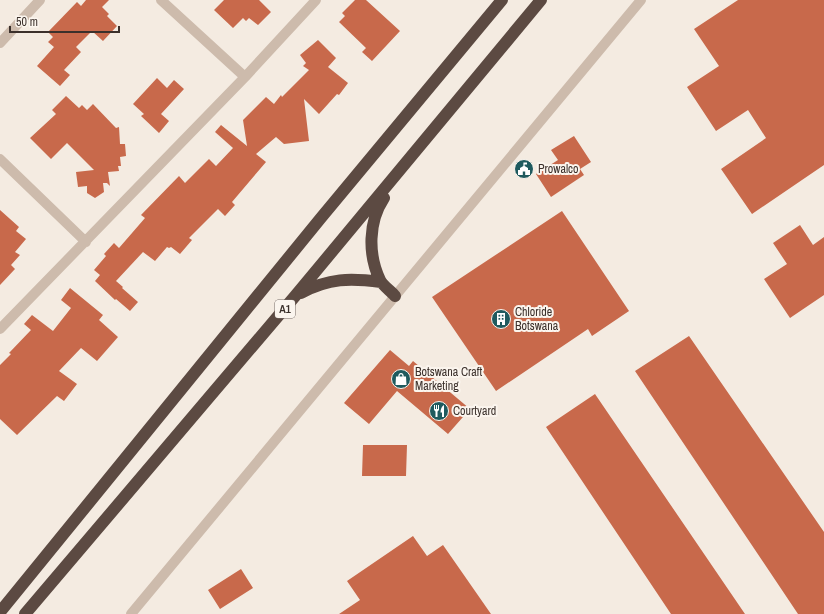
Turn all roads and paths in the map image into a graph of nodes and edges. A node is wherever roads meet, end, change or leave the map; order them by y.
1 (40, 0) edge
2 (161, 0) edge
3 (316, 0) edge
4 (502, 0) edge
5 (541, 0) edge
6 (641, 0) edge
7 (0, 43) edge
8 (245, 76) junction
9 (0, 159) edge
10 (402, 168) junction
11 (86, 242) junction
12 (381, 282) junction
13 (296, 295) junction
14 (395, 296) junction
15 (0, 329) edge
16 (0, 612) edge
17 (25, 614) edge
18 (131, 614) edge

1 - 7 street
2 - 8 street
3 - 8 street
4 - 16 highway, A1
5 - 10 highway, A1
6 - 14 street
8 - 11 street
9 - 11 street
10 - 12 highway
10 - 13 highway, A1
11 - 15 street
12 - 13 highway
12 - 14 highway
13 - 17 highway, A1
14 - 18 street

